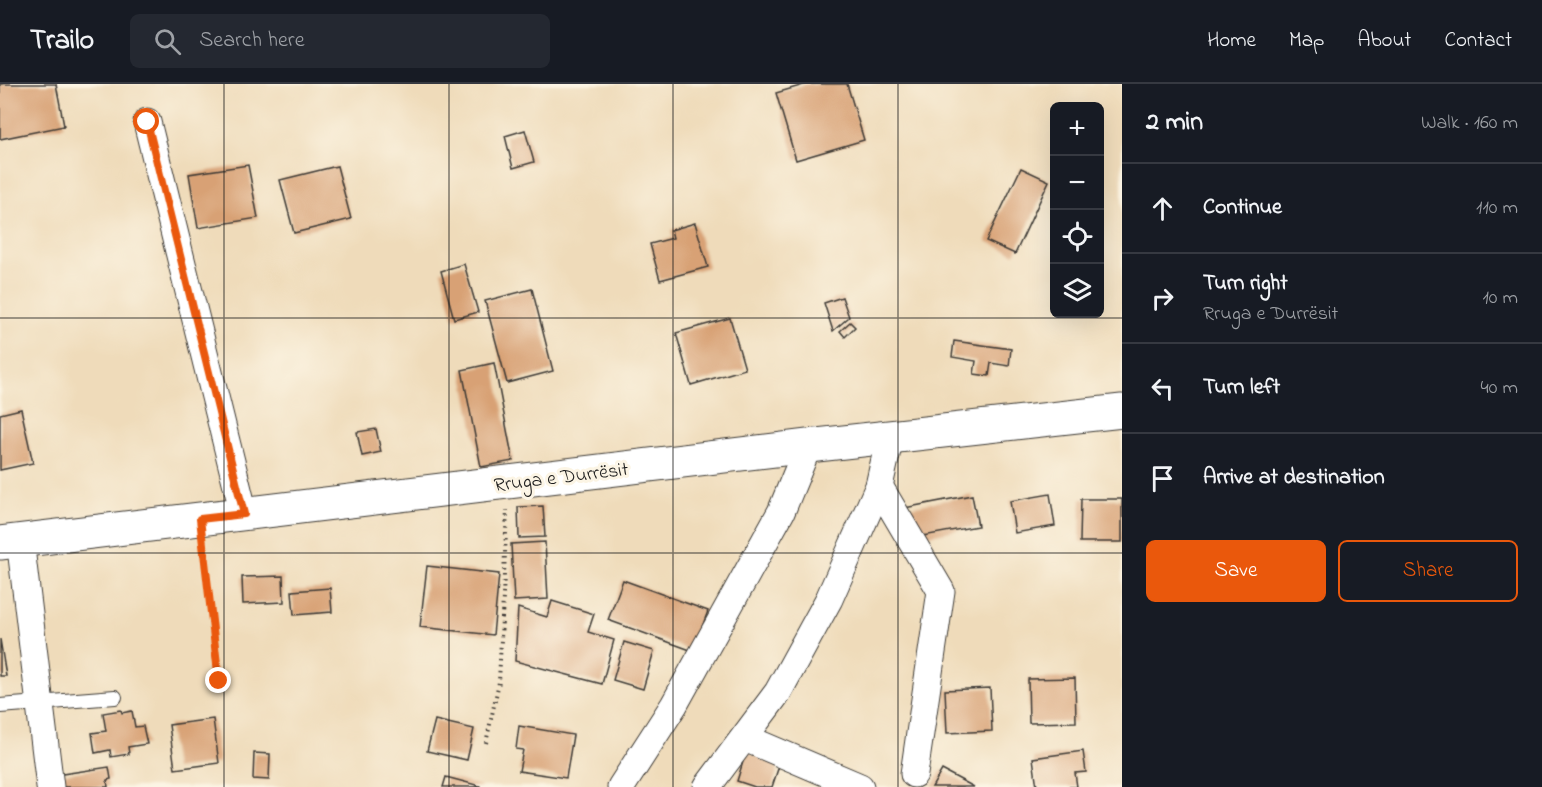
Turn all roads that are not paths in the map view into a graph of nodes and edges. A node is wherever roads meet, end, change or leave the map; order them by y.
1 (147, 122) dead end
2 (1122, 411) edge
3 (890, 437) junction
4 (808, 447) junction
5 (879, 486) junction
6 (244, 514) junction
7 (10, 542) edge
8 (115, 697) dead end
9 (39, 703) junction
10 (0, 706) edge
11 (745, 738) junction
12 (914, 774) dead end
13 (50, 787) edge
14 (621, 787) edge
15 (706, 787) edge
16 (860, 787) edge

1 - 6 street
2 - 3 main road, Rruga e Durrësit
3 - 4 main road, Rruga e Durrësit
3 - 5 street
4 - 6 main road, Rruga e Durrësit
4 - 14 street
5 - 11 street
5 - 12 street
6 - 7 main road, Rruga e Durrësit
7 - 9 street
8 - 9 lane
9 - 10 lane
9 - 13 street
11 - 15 street
11 - 16 street

